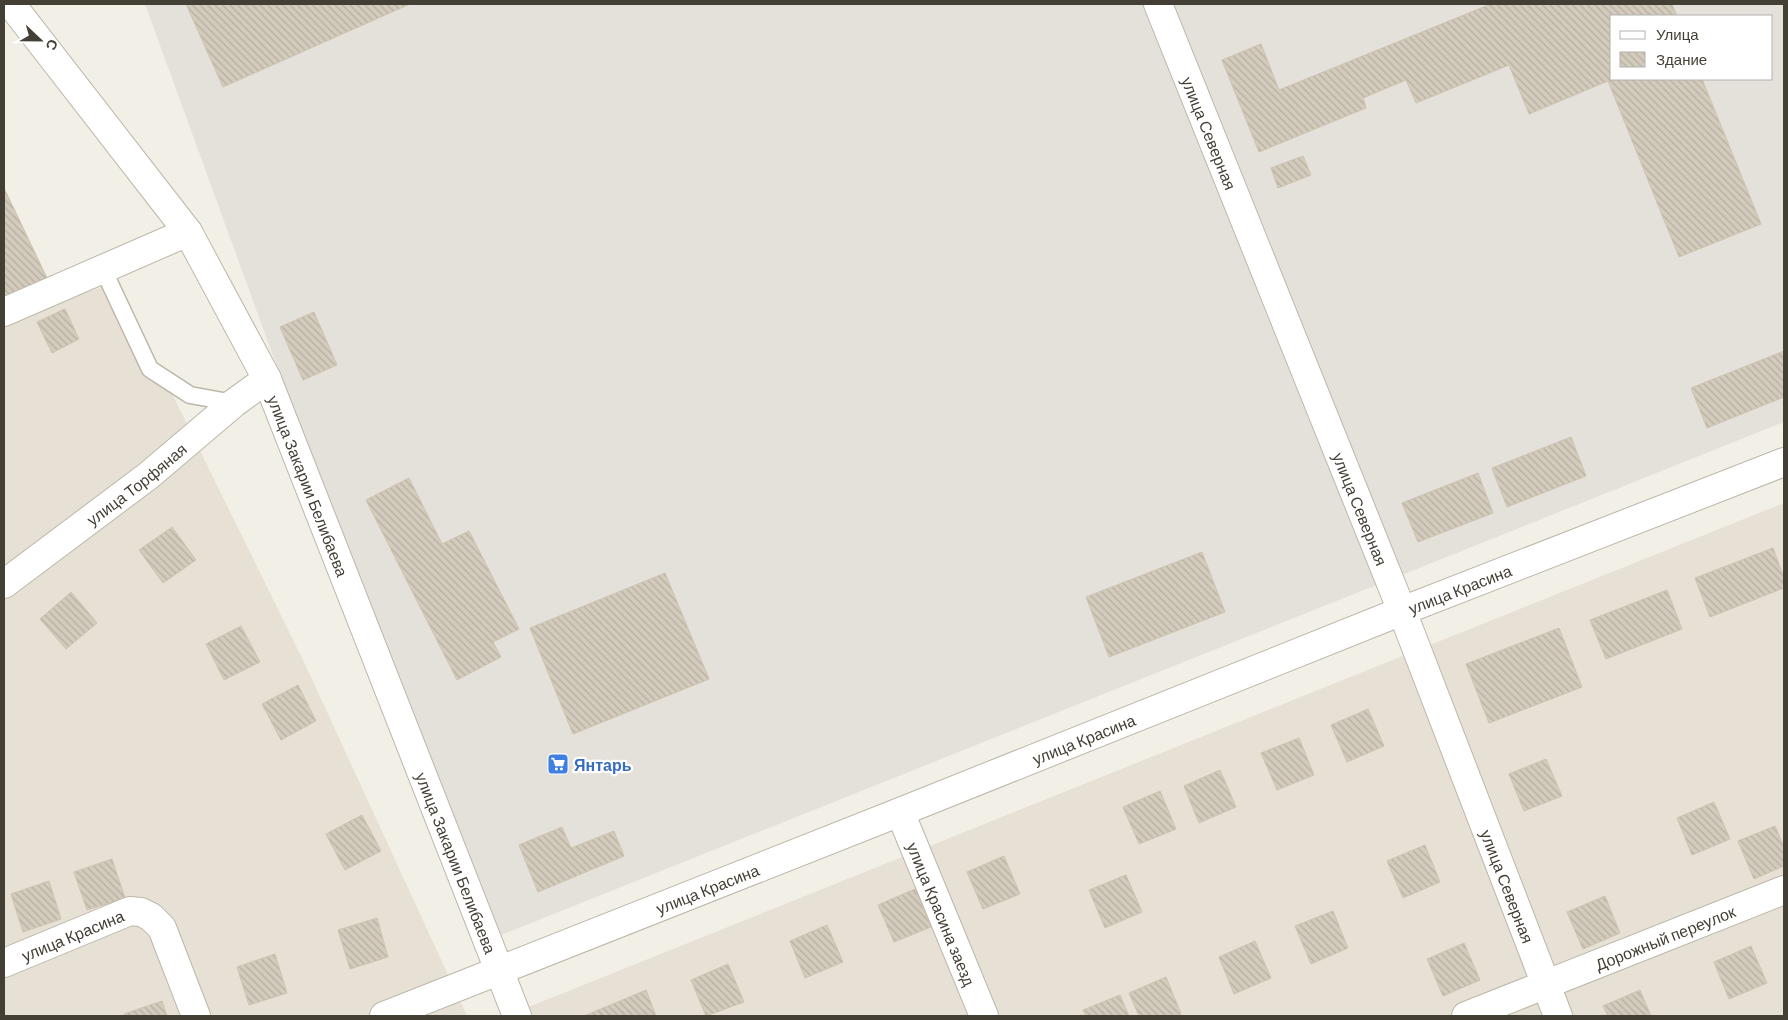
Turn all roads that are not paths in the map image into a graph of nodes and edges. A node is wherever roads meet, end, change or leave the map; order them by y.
1 (11, 4) edge
2 (1158, 4) edge
3 (188, 232) junction
4 (103, 270) junction
5 (4, 312) edge
6 (267, 379) junction
7 (234, 403) junction
8 (1783, 467) edge
9 (4, 584) edge
10 (1402, 611) junction
11 (900, 812) junction
12 (1784, 890) edge
13 (4, 963) edge
14 (498, 970) junction
15 (1546, 984) junction
16 (196, 1016) edge
17 (384, 1016) edge
18 (517, 1016) edge
19 (984, 1016) edge
20 (1466, 1016) edge
21 (1558, 1016) edge

1 - 3 street, улица Закарии Белибаева
2 - 10 street, улица Северная
3 - 4 street
3 - 6 street, улица Закарии Белибаева
4 - 5 street
4 - 7 lane
6 - 7 street, улица Торфяная
6 - 14 street, улица Закарии Белибаева
7 - 9 street, улица Торфяная
8 - 10 street, улица Красина
10 - 11 street, улица Красина
10 - 15 street, улица Северная
11 - 14 street, улица Красина
11 - 19 street, улица Красина заезд
12 - 15 street, Дорожный переулок
13 - 16 street, улица Красина
14 - 17 street, улица Красина
14 - 18 street, улица Закарии Белибаева
15 - 20 street
15 - 21 street, улица Северная

